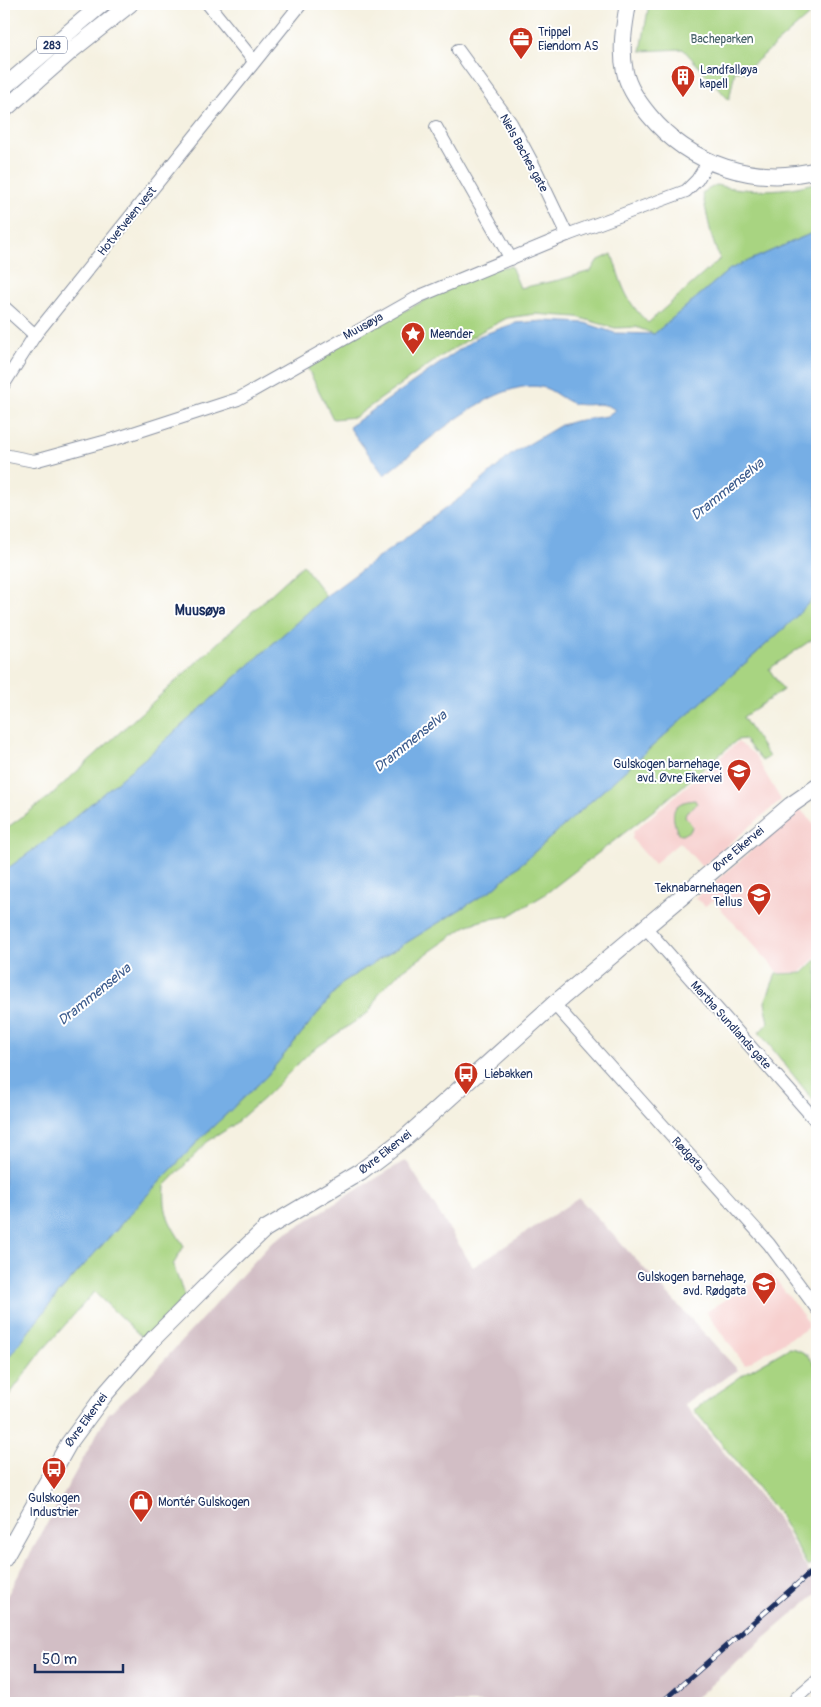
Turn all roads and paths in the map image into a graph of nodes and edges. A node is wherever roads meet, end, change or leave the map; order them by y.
1 (102, 4) edge
2 (130, 4) edge
3 (208, 4) edge
4 (301, 4) edge
5 (628, 4) edge
6 (458, 50) dead end
7 (254, 61) junction
8 (4, 87) edge
9 (4, 110) edge
10 (436, 127) dead end
11 (709, 160) junction
12 (817, 170) edge
13 (567, 235) junction
14 (511, 258) junction
15 (4, 308) edge
16 (35, 335) junction
17 (4, 384) edge
18 (4, 455) edge
19 (817, 786) edge
20 (645, 927) junction
21 (554, 1004) junction
22 (817, 1122) edge
23 (817, 1309) edge
24 (4, 1559) edge
25 (817, 1680) edge
26 (801, 1703) edge

1 - 8 main road, 283
2 - 9 main road, 283
3 - 7 street
4 - 7 street, Hotvetveien vest
5 - 11 main road
6 - 13 street, Niels Baches gate
7 - 16 street, Hotvetveien vest
10 - 14 street
11 - 12 main road
11 - 13 street, Muusøya
13 - 14 street, Muusøya
14 - 18 street, Muusøya
15 - 16 street
16 - 17 street, Hotvetveien vest
19 - 20 main road, Øvre Eikervei
20 - 21 main road, Øvre Eikervei
20 - 22 street, Martha Sundlands gate
21 - 23 street, Rødgata
21 - 24 main road, Øvre Eikervei
25 - 26 street

